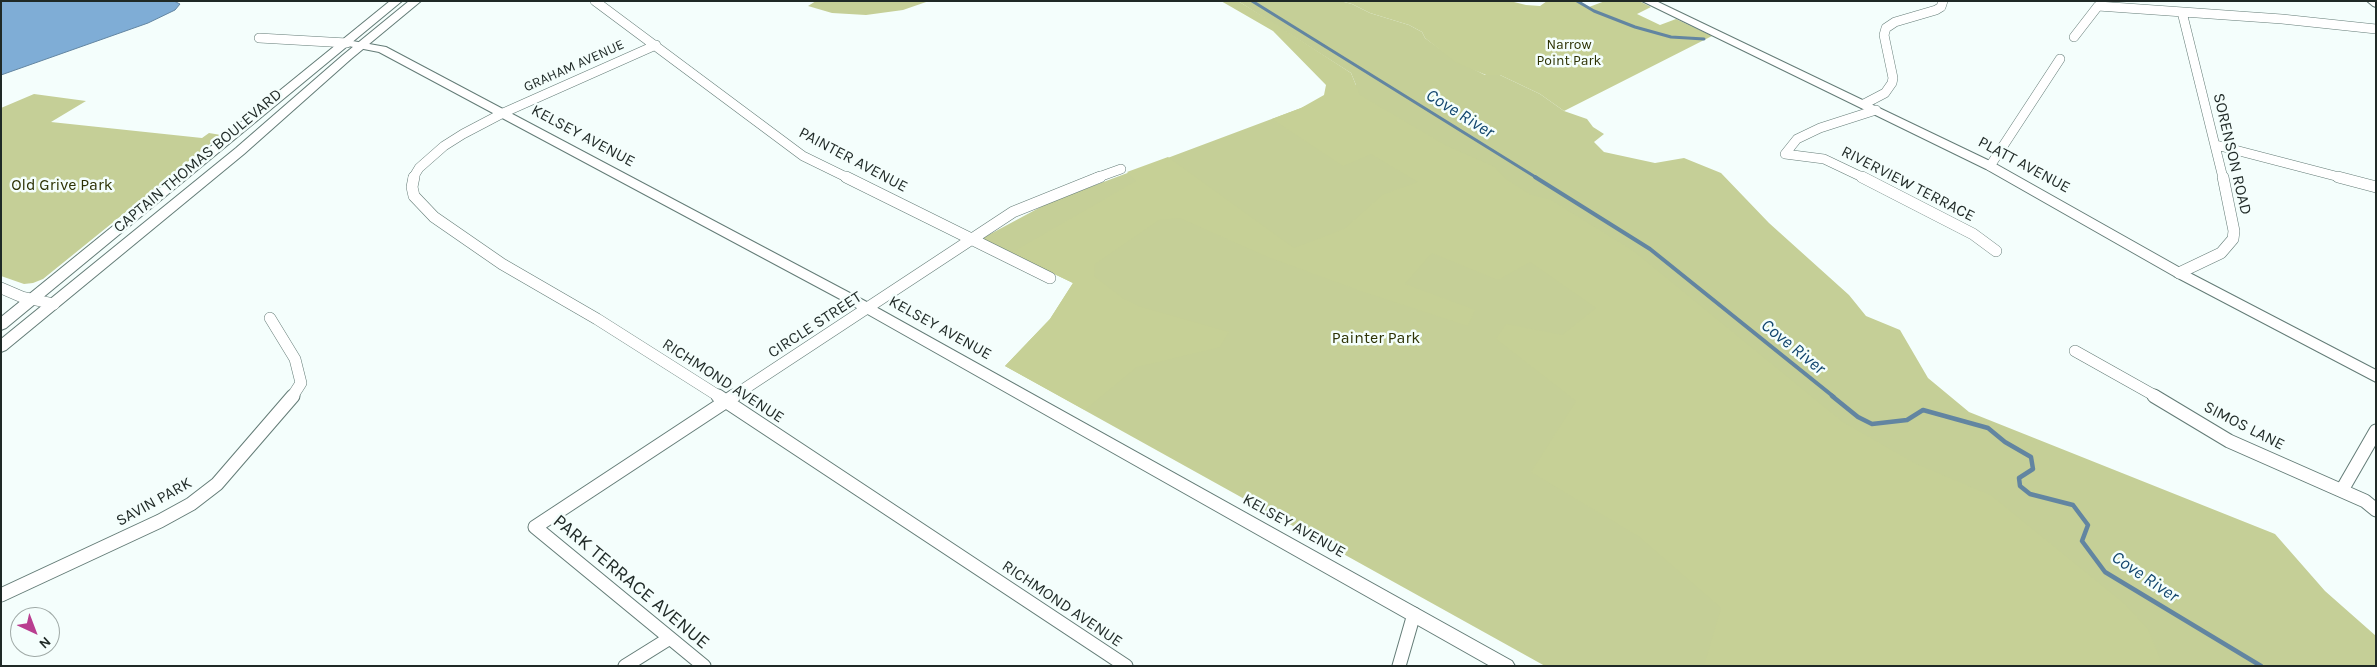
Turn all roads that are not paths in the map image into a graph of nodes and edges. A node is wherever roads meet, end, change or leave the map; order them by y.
1 (397, 1) edge
2 (416, 1) edge
3 (595, 1) edge
4 (1647, 1) edge
5 (1943, 1) edge
6 (2372, 1) edge
7 (2376, 4) edge
8 (2182, 12) junction
9 (2376, 29) edge
10 (2074, 37) dead end
11 (259, 38) dead end
12 (347, 43) junction
13 (363, 44) junction
14 (656, 45) junction
15 (2060, 59) dead end
16 (1864, 104) junction
17 (1876, 110) junction
18 (502, 113) junction
19 (2216, 145) junction
20 (1990, 166) junction
21 (1121, 169) dead end
22 (2376, 187) edge
23 (971, 240) junction
24 (1996, 251) dead end
25 (2179, 273) junction
26 (1050, 278) dead end
27 (1, 288) edge
28 (33, 299) junction
29 (54, 304) junction
30 (869, 308) junction
31 (270, 318) dead end
32 (1, 325) edge
33 (1, 347) edge
34 (2075, 351) dead end
35 (2376, 377) edge
36 (727, 402) junction
37 (2376, 431) edge
38 (2342, 490) junction
39 (2376, 510) edge
40 (536, 527) joint
41 (1, 595) edge
42 (1414, 614) junction
43 (670, 638) junction
44 (625, 666) edge
45 (704, 666) edge
46 (1126, 666) edge
47 (1399, 666) edge
48 (1506, 666) edge

1 - 12 main road, CAPTAIN THOMAS BOULEVARD
2 - 13 main road, CAPTAIN THOMAS BOULEVARD
3 - 14 street, PAINTER AVENUE
4 - 16 main road, PLATT AVENUE
5 - 16 street
6 - 7 street
8 - 9 street
8 - 10 street
8 - 19 street, SORENSON ROAD
11 - 12 street
12 - 13 street, KELSEY AVENUE
12 - 28 main road, CAPTAIN THOMAS BOULEVARD
13 - 18 street, KELSEY AVENUE
13 - 29 main road, CAPTAIN THOMAS BOULEVARD
14 - 18 street, GRAHAM AVENUE
14 - 23 street, PAINTER AVENUE
15 - 20 street
16 - 17 main road, PLATT AVENUE
17 - 20 main road, PLATT AVENUE
17 - 24 street, RIVERVIEW TERRACE
18 - 30 street, KELSEY AVENUE
18 - 36 street, RICHMOND AVENUE
19 - 22 street
19 - 25 street, SORENSON ROAD
20 - 25 main road, PLATT AVENUE
21 - 23 street, CIRCLE STREET
23 - 26 street, PAINTER AVENUE
23 - 30 street, CIRCLE STREET
25 - 35 main road, PLATT AVENUE
27 - 28 street
28 - 29 street
28 - 32 main road, CAPTAIN THOMAS BOULEVARD
29 - 33 main road, CAPTAIN THOMAS BOULEVARD
30 - 36 street, CIRCLE STREET
30 - 42 street, KELSEY AVENUE
31 - 41 street, SAVIN PARK
34 - 38 street, SIMOS LANE
36 - 40 street, CIRCLE STREET
36 - 46 street, RICHMOND AVENUE
37 - 38 street
38 - 39 street, SIMOS LANE
40 - 43 street, PARK TERRACE AVENUE
42 - 47 street
42 - 48 street, KELSEY AVENUE
43 - 44 street
43 - 45 street, PARK TERRACE AVENUE

